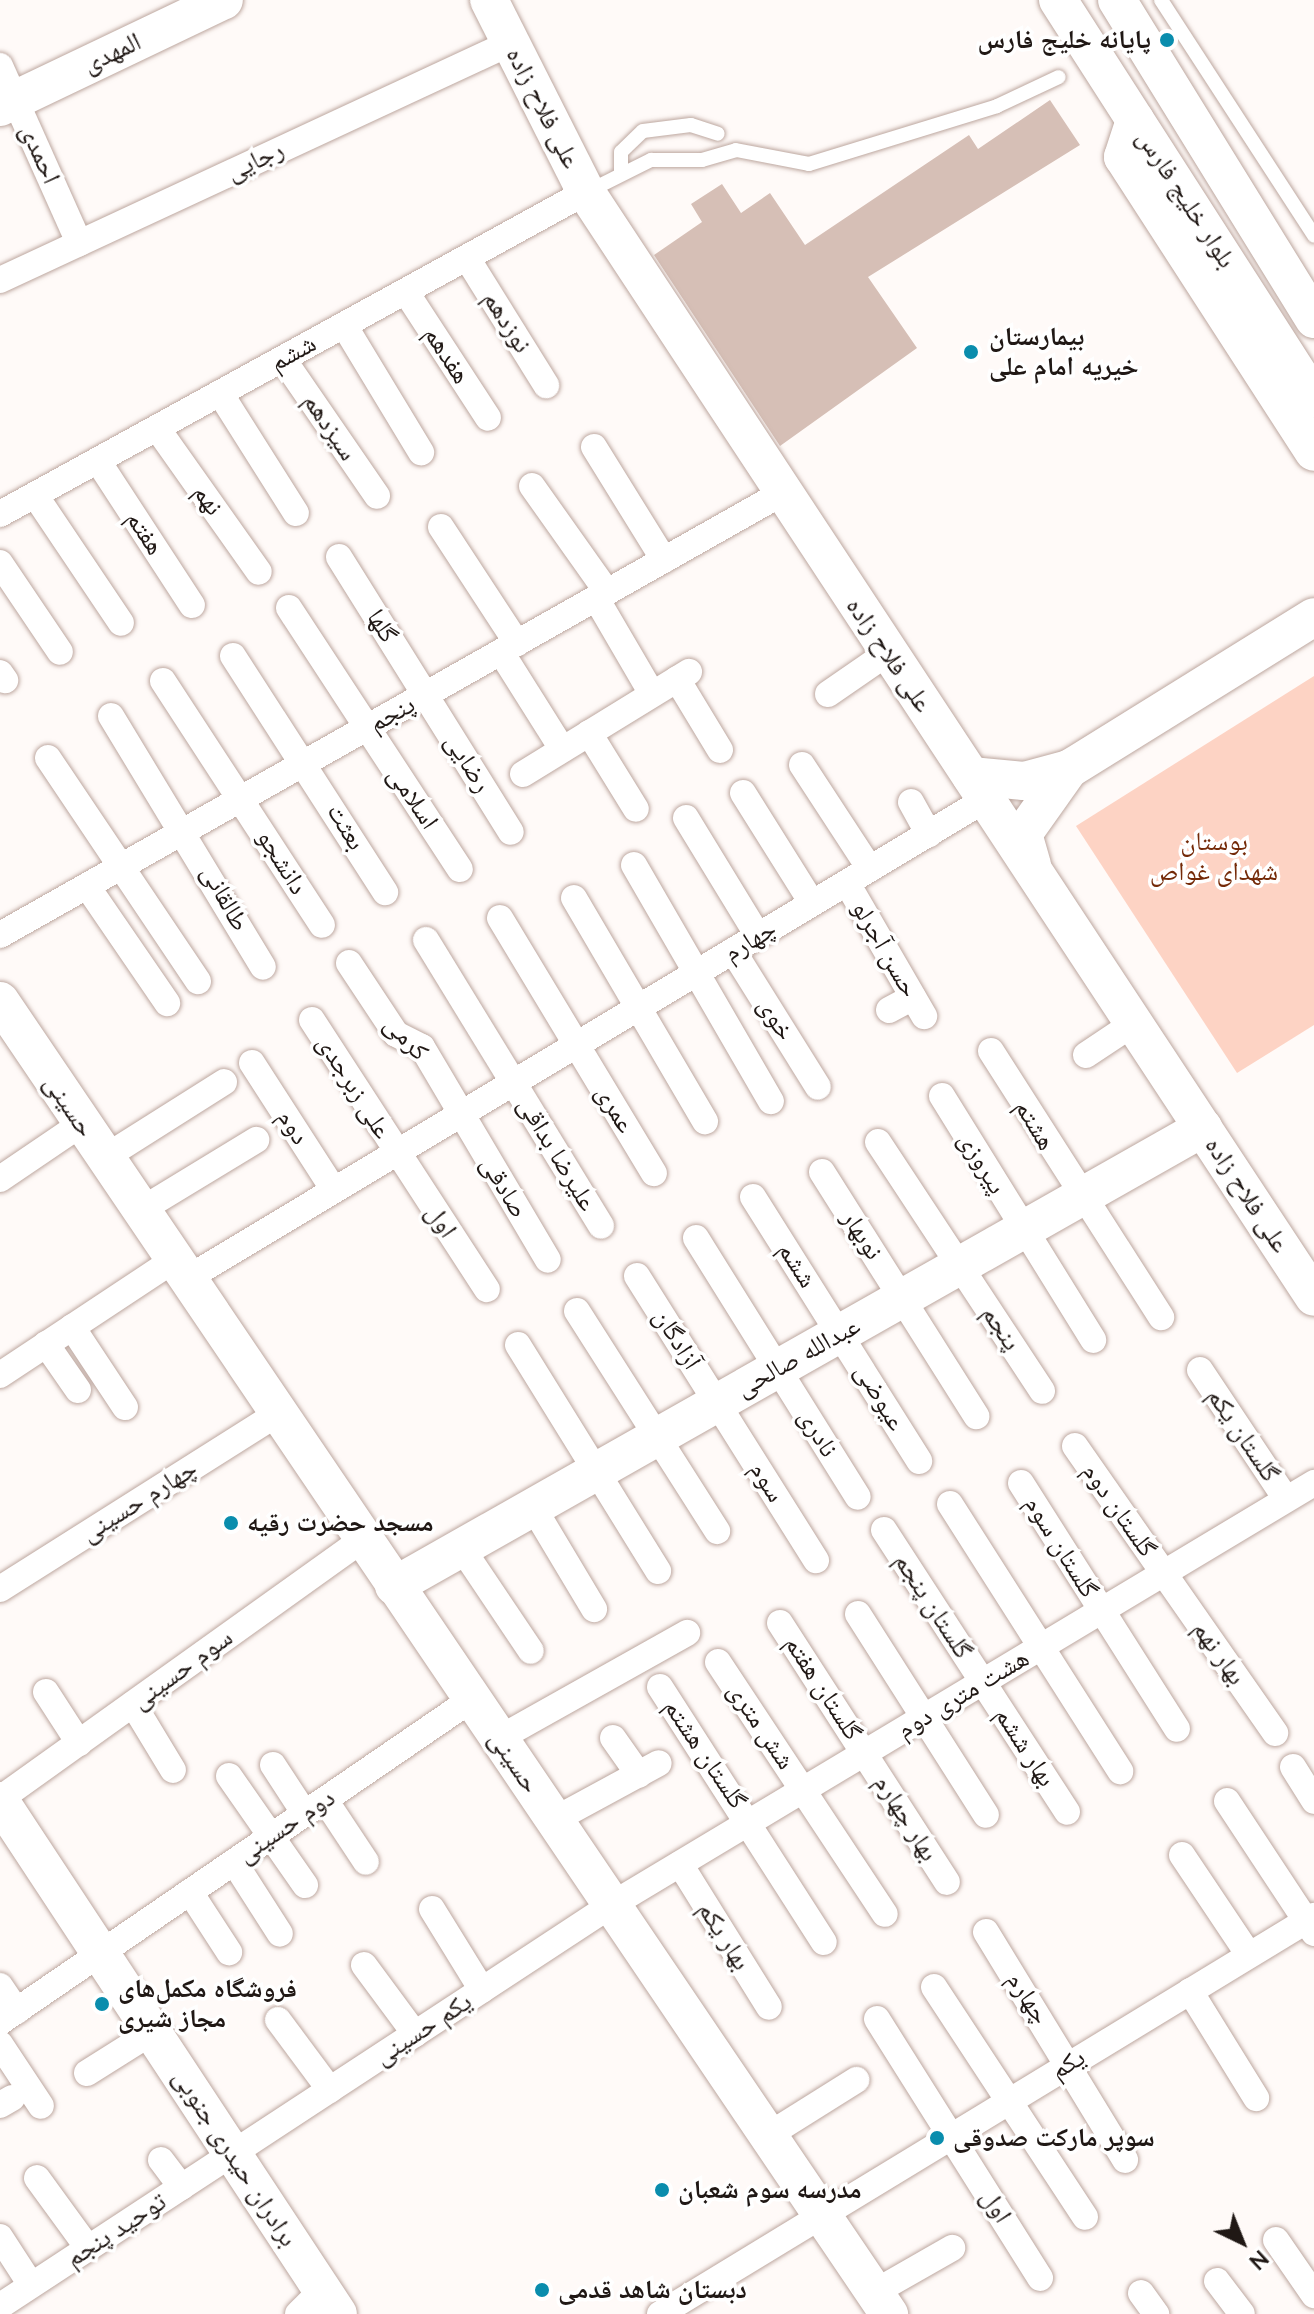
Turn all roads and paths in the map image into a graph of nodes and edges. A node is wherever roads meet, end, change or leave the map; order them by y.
1 (224, 0) edge
2 (489, 0) edge
3 (1058, 0) edge
4 (1117, 0) edge
5 (1161, 0) edge
6 (510, 43) junction
7 (1059, 77) dead end
8 (5, 91) edge
9 (1135, 120) junction
10 (718, 134) dead end
11 (621, 171) junction
12 (586, 192) junction
13 (1314, 236) edge
14 (79, 243) junction
15 (467, 258) junction
16 (0, 280) edge
17 (406, 292) junction
18 (1314, 319) edge
19 (344, 325) junction
20 (283, 359) junction
21 (546, 385) dead end
22 (220, 393) junction
23 (1314, 398) edge
24 (488, 418) dead end
25 (157, 428) junction
26 (594, 447) dead end
27 (421, 452) dead end
28 (1314, 452) edge
29 (98, 461) junction
30 (532, 486) dead end
31 (784, 492) junction
32 (35, 495) junction
33 (377, 496) dead end
34 (296, 513) dead end
35 (0, 514) edge
36 (441, 527) dead end
37 (339, 557) dead end
38 (664, 560) junction
39 (0, 563) edge
40 (259, 572) dead end
41 (602, 595) junction
42 (192, 605) dead end
43 (289, 608) dead end
44 (1314, 617) edge
45 (121, 623) dead end
46 (509, 648) junction
47 (60, 652) dead end
48 (886, 654) junction
49 (233, 656) dead end
50 (163, 681) dead end
51 (652, 694) junction
52 (828, 694) dead end
53 (425, 695) junction
54 (111, 716) dead end
55 (366, 728) junction
56 (589, 733) junction
57 (562, 749) junction
58 (720, 750) dead end
59 (48, 758) dead end
60 (306, 762) junction
61 (802, 765) dead end
62 (1069, 769) junction
63 (523, 774) dead end
64 (978, 787) junction
65 (743, 793) dead end
66 (242, 798) junction
67 (911, 802) dead end
68 (636, 809) dead end
69 (686, 818) dead end
70 (187, 830) junction
71 (511, 832) dead end
72 (929, 834) junction
73 (124, 865) junction
74 (634, 865) dead end
75 (460, 869) dead end
76 (870, 869) junction
77 (1035, 873) junction
78 (847, 883) junction
79 (87, 886) junction
80 (385, 892) dead end
81 (574, 898) dead end
82 (812, 903) junction
83 (500, 918) dead end
84 (322, 925) dead end
85 (0, 935) edge
86 (758, 936) junction
87 (426, 940) dead end
88 (733, 951) junction
89 (349, 963) dead end
90 (263, 967) dead end
91 (695, 974) junction
92 (198, 981) dead end
93 (0, 1001) edge
94 (167, 1003) dead end
95 (638, 1008) junction
96 (889, 1010) dead end
97 (312, 1020) dead end
98 (1134, 1023) junction
99 (577, 1045) junction
100 (991, 1051) dead end
101 (1086, 1055) dead end
102 (252, 1063) dead end
103 (224, 1082) dead end
104 (514, 1083) junction
105 (818, 1087) dead end
106 (942, 1096) dead end
107 (771, 1101) dead end
108 (461, 1114) junction
109 (705, 1121) dead end
110 (81, 1124) junction
111 (1203, 1128) junction
112 (256, 1140) dead end
113 (878, 1142) dead end
114 (396, 1153) junction
115 (104, 1158) junction
116 (822, 1172) dead end
117 (654, 1173) dead end
118 (0, 1179) edge
119 (334, 1190) junction
120 (753, 1197) dead end
121 (1080, 1198) junction
122 (141, 1210) junction
123 (601, 1226) dead end
124 (1022, 1230) junction
125 (696, 1238) dead end
126 (548, 1260) dead end
127 (959, 1266) junction
128 (181, 1269) junction
129 (637, 1276) dead end
130 (487, 1289) dead end
131 (1314, 1297) edge
132 (903, 1298) junction
133 (577, 1311) dead end
134 (1161, 1317) dead end
135 (72, 1327) junction
136 (841, 1333) junction
137 (1093, 1340) dead end
138 (46, 1344) junction
139 (518, 1345) dead end
140 (779, 1368) junction
141 (1200, 1370) dead end
142 (0, 1375) edge
143 (78, 1390) dead end
144 (1042, 1391) dead end
145 (717, 1403) junction
146 (125, 1407) dead end
147 (278, 1413) junction
148 (976, 1416) dead end
149 (656, 1437) junction
150 (1075, 1446) dead end
151 (919, 1461) dead end
152 (595, 1471) junction
153 (1021, 1483) dead end
154 (1314, 1483) edge
155 (858, 1497) dead end
156 (1286, 1499) junction
157 (950, 1504) dead end
158 (533, 1507) junction
159 (884, 1530) dead end
160 (717, 1531) dead end
161 (363, 1539) junction
162 (461, 1547) junction
163 (816, 1560) dead end
164 (658, 1571) dead end
165 (1163, 1573) junction
166 (394, 1586) junction
167 (0, 1589) edge
168 (594, 1609) dead end
169 (1101, 1611) junction
170 (858, 1614) dead end
171 (780, 1623) dead end
172 (687, 1633) dead end
173 (1044, 1645) junction
174 (531, 1651) dead end
175 (718, 1662) dead end
176 (982, 1682) junction
177 (660, 1687) dead end
178 (46, 1692) dead end
179 (472, 1699) junction
180 (133, 1704) junction
181 (920, 1719) junction
182 (1177, 1729) dead end
183 (1275, 1733) dead end
184 (613, 1738) dead end
185 (498, 1739) junction
186 (79, 1743) junction
187 (865, 1753) junction
188 (273, 1765) dead end
189 (1293, 1767) dead end
190 (173, 1770) dead end
191 (1120, 1771) dead end
192 (229, 1776) dead end
193 (805, 1789) junction
194 (0, 1800) edge
195 (1227, 1801) dead end
196 (1314, 1801) edge
197 (315, 1807) junction
198 (1067, 1812) dead end
199 (986, 1815) dead end
200 (554, 1820) junction
201 (750, 1822) junction
202 (272, 1836) junction
203 (1182, 1855) dead end
204 (234, 1862) junction
205 (366, 1862) dead end
206 (680, 1864) junction
207 (947, 1882) dead end
208 (305, 1885) dead end
209 (190, 1892) junction
210 (613, 1904) junction
211 (432, 1909) dead end
212 (885, 1914) dead end
213 (1311, 1923) edge
214 (986, 1932) dead end
215 (280, 1934) dead end
216 (824, 1942) dead end
217 (229, 1952) dead end
218 (100, 1953) junction
219 (1249, 1955) junction
220 (364, 1965) dead end
221 (0, 1986) edge
222 (934, 1987) dead end
223 (482, 1990) junction
224 (1190, 1991) junction
225 (769, 2007) dead end
226 (8, 2016) edge
227 (877, 2019) dead end
228 (278, 2020) dead end
229 (152, 2032) junction
230 (415, 2034) junction
231 (0, 2044) edge
232 (1070, 2063) junction
233 (87, 2073) dead end
234 (856, 2080) dead end
235 (330, 2090) junction
236 (1256, 2098) dead end
237 (1011, 2099) junction
238 (41, 2106) dead end
239 (770, 2134) junction
240 (952, 2134) junction
241 (232, 2154) junction
242 (161, 2160) dead end
243 (1125, 2160) dead end
244 (37, 2178) dead end
245 (181, 2187) junction
246 (822, 2212) junction
247 (1085, 2217) dead end
248 (0, 2237) edge
249 (1276, 2240) dead end
250 (88, 2248) junction
251 (952, 2248) dead end
252 (1040, 2278) dead end
253 (1217, 2281) dead end
254 (31, 2285) junction
255 (1314, 2295) edge
256 (882, 2303) edge
257 (0, 2306) edge
258 (319, 2306) edge
259 (660, 2314) edge
260 (1242, 2314) edge

1 - 8 street, المهدی
2 - 6 street, علی فلاح زاده
3 - 9 street, بلوار خلیج فارس
4 - 18 street, بلوار خلیج فارس
5 - 13 lane
6 - 12 street, علی فلاح زاده
6 - 14 street, رجایی
7 - 11 lane
8 - 14 street, احمدی
9 - 23 street, بلوار خلیج فارس
9 - 28 street
10 - 11 lane
11 - 12 lane
12 - 15 street, ششم
12 - 31 street, علی فلاح زاده
14 - 16 street, رجایی
15 - 17 street, ششم
15 - 21 street, نوزدهم
17 - 19 street, ششم
17 - 24 street, هفدهم
19 - 20 street, ششم
19 - 27 street
20 - 22 street, ششم
20 - 33 street, سیزدهم
22 - 25 street, ششم
22 - 34 street
25 - 29 street, ششم
25 - 40 street, نهم
26 - 38 street
29 - 32 street, ششم
29 - 42 street, هفتم
30 - 41 street
31 - 38 street, پنجم
31 - 48 street, علی فلاح زاده
32 - 35 street, ششم
32 - 45 street
36 - 46 street
37 - 53 street, گلها
38 - 41 street, پنجم
39 - 47 street
41 - 46 street, پنجم
41 - 51 street
43 - 55 street, اسلامی
44 - 62 street
46 - 53 street, پنجم
46 - 57 street
48 - 52 street
48 - 64 street, علی فلاح زاده
49 - 60 street, بعثت
50 - 66 street, دانشجو
51 - 56 street
51 - 58 street
53 - 55 street, پنجم
53 - 71 street, رضایی
54 - 70 street, طالقانی
55 - 60 street, پنجم
55 - 75 street, اسلامی
56 - 57 street
56 - 68 street
57 - 63 street
59 - 73 street
60 - 66 street, پنجم
60 - 80 street, بعثت
61 - 76 street
62 - 64 street
62 - 77 street
64 - 72 street, چهارم
64 - 77 street, علی فلاح زاده
65 - 82 street
66 - 70 street, پنجم
66 - 84 street, دانشجو
67 - 72 street
69 - 86 street
70 - 73 street, پنجم
70 - 90 street, طالقانی
72 - 76 street, چهارم
73 - 79 street, پنجم
73 - 92 street
74 - 91 street
76 - 78 street, چهارم
77 - 98 street, علی فلاح زاده
78 - 82 street, چهارم
78 - 96 street, حسن آجرلو
79 - 85 street, پنجم
79 - 94 street
81 - 95 street
82 - 86 street, چهارم
83 - 99 street, عمری
86 - 88 street, چهارم
87 - 104 street
88 - 91 street, چهارم
88 - 105 street, خوی
89 - 108 street, کرمی
91 - 95 street, چهارم
91 - 107 street
93 - 110 street, حسینی
95 - 99 street, چهارم
95 - 109 street
97 - 114 street, علی زبرجدی
98 - 101 street
98 - 111 street, علی فلاح زاده
99 - 104 street, چهارم
99 - 117 street, عمری
100 - 121 street, هشتم
102 - 119 street, دوم
103 - 115 street
104 - 108 street, چهارم
104 - 123 street, علیرضا بداقی
106 - 124 street, پیروزی
108 - 114 street, چهارم
108 - 126 street, صادقی
110 - 115 street, حسینی
110 - 118 street
111 - 121 street, عبدالله صالحی
111 - 131 street, علی فلاح زاده
112 - 122 street
113 - 127 street, پنجم
114 - 119 street, چهارم
114 - 130 street, اول
115 - 122 street, حسینی
116 - 132 street, نوبهار
119 - 128 street, چهارم
120 - 136 street, ششم
121 - 124 street, عبدالله صالحی
121 - 134 street, هشتم
122 - 128 street, حسینی
124 - 127 street, عبدالله صالحی
124 - 137 street, پیروزی
125 - 140 street, نادری
127 - 132 street, عبدالله صالحی
127 - 144 street, پنجم
128 - 135 street, چهارم
128 - 147 street, حسینی
129 - 145 street, آزادگان
132 - 136 street, عبدالله صالحی
132 - 148 street, نوبهار
133 - 149 street
135 - 138 street, چهارم
135 - 146 street
136 - 140 street, عبدالله صالحی
136 - 151 street, عیوضی
138 - 142 street, چهارم
138 - 143 street
139 - 152 street
140 - 145 street, عبدالله صالحی
140 - 155 street, نادری
141 - 156 street, گلستان یکم
145 - 149 street, عبدالله صالحی
145 - 163 street, سوم
147 - 161 street, حسینی
147 - 167 street, چهارم حسینی
149 - 152 street, عبدالله صالحی
149 - 160 street
150 - 165 street, گلستان دوم
152 - 158 street, عبدالله صالحی
152 - 164 street
153 - 169 street, گلستان سوم
154 - 156 street, هشت متری دوم
156 - 165 street, هشت متری دوم
157 - 173 street
158 - 162 street, عبدالله صالحی
158 - 168 street
159 - 176 street, گلستان پنجم
161 - 166 street, حسینی
161 - 180 street, سوم حسینی
162 - 166 street, عبدالله صالحی
162 - 174 street
165 - 169 street, هشت متری دوم
165 - 183 street, بهار نهم
166 - 179 street, حسینی
169 - 173 street, هشت متری دوم
169 - 182 street, گلستان سوم
170 - 181 street
171 - 187 street, گلستان هفتم
172 - 185 street
173 - 176 street, هشت متری دوم
173 - 191 street
175 - 193 street, شش متری
176 - 181 street, هشت متری دوم
176 - 198 street, بهار ششم
177 - 201 street, گلستان هشتم
178 - 186 street
179 - 185 street, حسینی
179 - 197 street, دوم حسینی
180 - 186 street, سوم حسینی
180 - 190 street
181 - 187 street, هشت متری دوم
181 - 199 street
184 - 200 street
185 - 200 street, حسینی
186 - 194 street, سوم حسینی
187 - 193 street, هشت متری دوم
187 - 207 street, بهار چهارم
188 - 197 street
189 - 196 street
192 - 202 street
193 - 201 street, هشت متری دوم
193 - 212 street, شش متری
194 - 218 street, برادران حیدری جنوبی
195 - 213 street
197 - 202 street, دوم حسینی
197 - 205 street
200 - 210 street, حسینی
201 - 206 street, هشت متری دوم
201 - 216 street, گلستان هشتم
202 - 204 street, دوم حسینی
202 - 208 street
203 - 219 street
204 - 209 street, دوم حسینی
204 - 215 street
206 - 210 street, هشت متری دوم
206 - 225 street, بهار یکم
209 - 217 street
209 - 218 street, دوم حسینی
210 - 223 street, یکم حسینی
210 - 239 street, حسینی
211 - 223 street
213 - 219 street, یکم
214 - 232 street, چهارم
218 - 226 street, دوم حسینی
218 - 229 street, برادران حیدری جنوبی
219 - 224 street, یکم
220 - 230 street
221 - 226 street
222 - 237 street
223 - 230 street, یکم حسینی
224 - 232 street, یکم
224 - 236 street
227 - 240 street
228 - 235 street
229 - 233 street
229 - 241 street, برادران حیدری جنوبی
230 - 235 street, یکم حسینی
231 - 238 street
232 - 237 street, یکم
232 - 243 street
234 - 239 street
235 - 241 street, یکم حسینی
237 - 240 street, یکم
237 - 247 street
239 - 246 street, حسینی
240 - 246 street, یکم
240 - 252 street, اول
241 - 245 street, توحید پنجم
241 - 258 street, برادران حیدری جنوبی
242 - 245 street
244 - 250 street
245 - 250 street, توحید پنجم
246 - 256 street, حسینی
246 - 259 street, یکم
248 - 254 street
249 - 255 street
250 - 254 street, توحید پنجم
251 - 256 street
253 - 260 street
254 - 257 street, توحید پنجم

